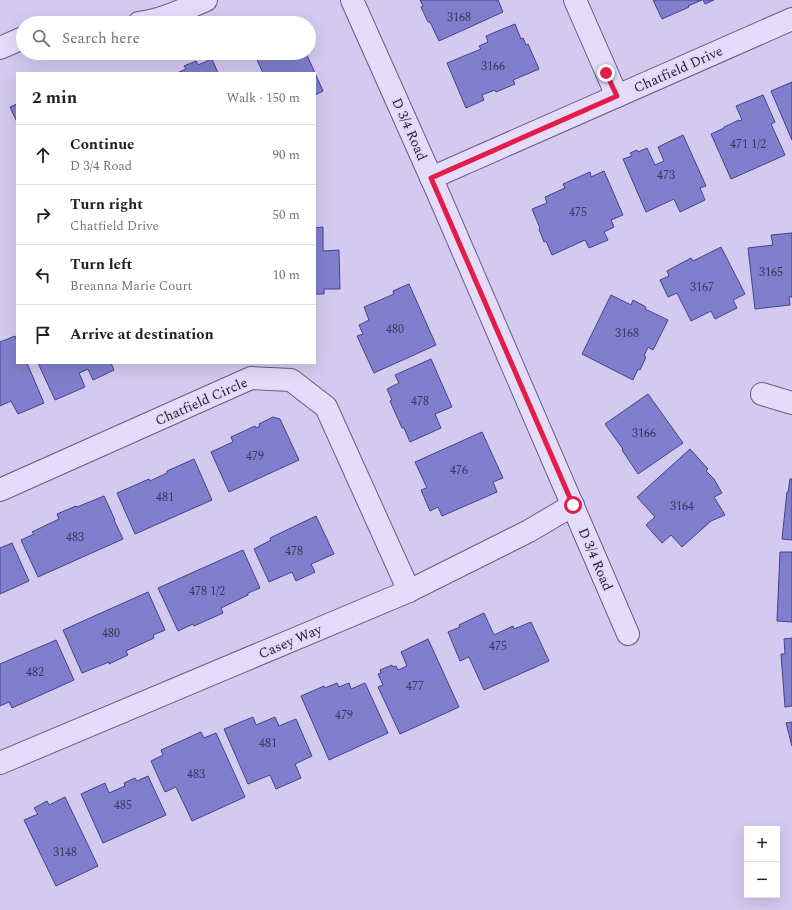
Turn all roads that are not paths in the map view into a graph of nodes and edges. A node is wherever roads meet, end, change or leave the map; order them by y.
1 (206, 0) edge
2 (352, 0) edge
3 (575, 0) edge
4 (165, 16) edge
5 (792, 19) edge
6 (16, 41) edge
7 (0, 48) edge
8 (617, 96) junction
9 (431, 178) junction
10 (762, 394) dead end
11 (792, 403) edge
12 (0, 490) edge
13 (573, 505) junction
14 (409, 591) junction
15 (628, 634) dead end
16 (0, 763) edge

1 - 4 street
2 - 9 street, D 3/4 Road
3 - 8 street
5 - 8 street, Chatfield Drive
6 - 7 street
8 - 9 street, Chatfield Drive
9 - 13 street, D 3/4 Road
10 - 11 street
12 - 14 street, Chatfield Circle
13 - 14 street, Casey Way
13 - 15 street, D 3/4 Road
14 - 16 street, Casey Way

